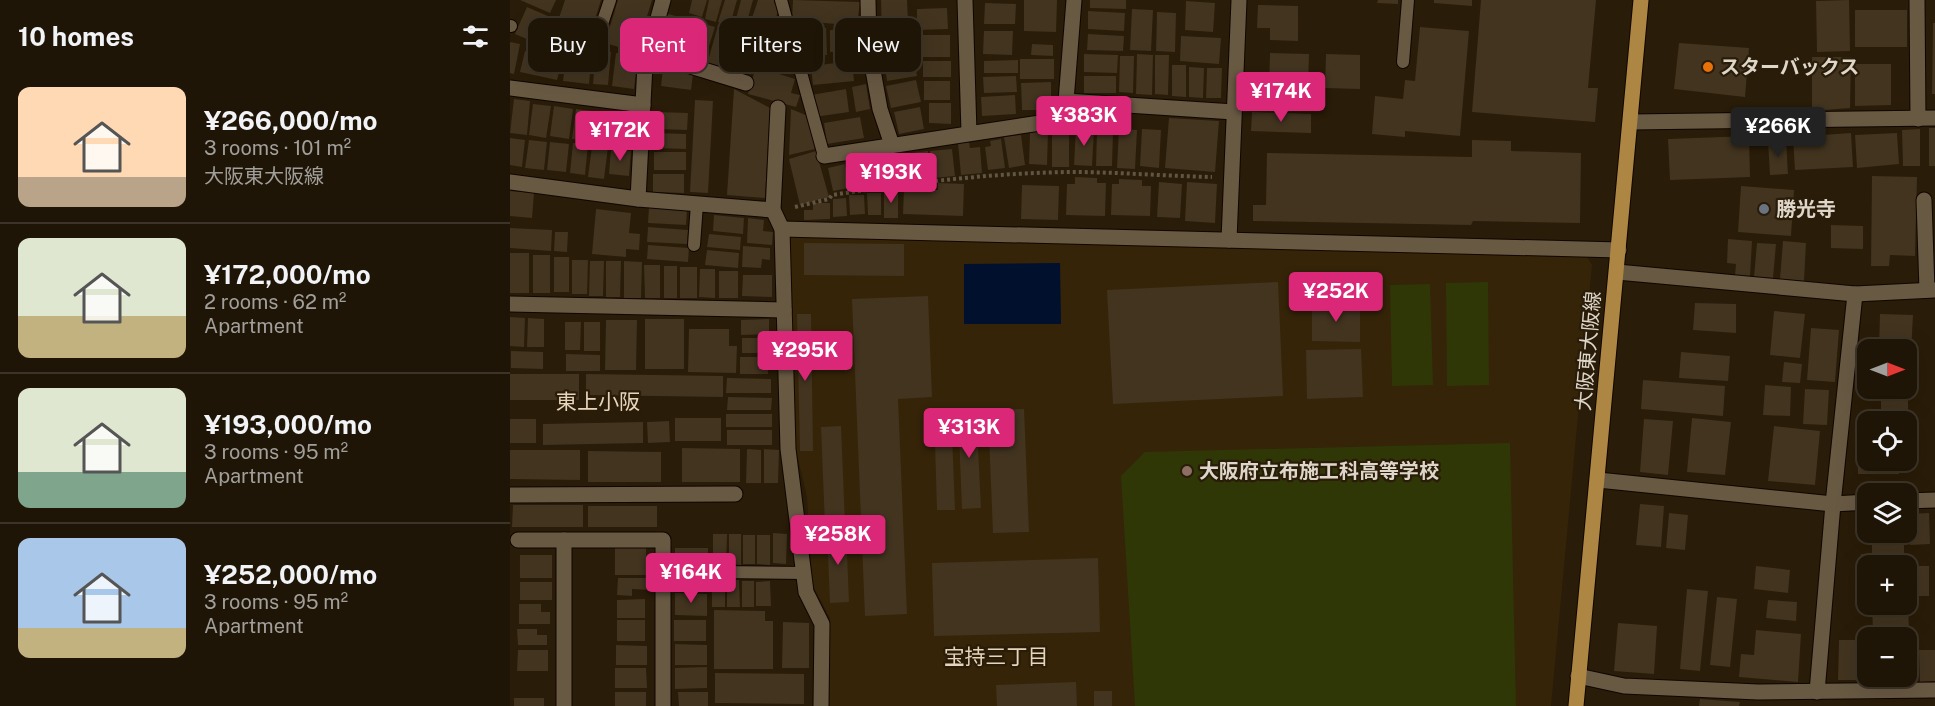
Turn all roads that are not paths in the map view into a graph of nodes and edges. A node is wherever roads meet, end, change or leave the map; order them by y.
1 (610, 0) edge
2 (663, 0) edge
3 (782, 0) edge
4 (868, 0) edge
5 (965, 0) edge
6 (1074, 0) edge
7 (1239, 0) edge
8 (1408, 0) edge
9 (1641, 0) edge
10 (1917, 0) edge
11 (604, 18) edge
12 (658, 18) edge
13 (1403, 62) dead end
14 (707, 71) edge
15 (645, 72) edge
16 (746, 83) dead end
17 (510, 88) edge
18 (1066, 101) junction
19 (643, 105) junction
20 (778, 108) dead end
21 (1234, 112) junction
22 (1935, 118) edge
23 (1918, 119) junction
24 (1631, 122) junction
25 (969, 133) junction
26 (892, 145) junction
27 (824, 156) joint
28 (510, 182) edge
29 (638, 199) junction
30 (1924, 200) dead end
31 (697, 204) junction
32 (774, 211) junction
33 (782, 229) junction
34 (1229, 240) junction
35 (694, 245) dead end
36 (1618, 250) junction
37 (1617, 272) junction
38 (1931, 290) edge
39 (1855, 294) junction
40 (510, 304) edge
41 (784, 310) junction
42 (1598, 480) junction
43 (735, 494) dead end
44 (510, 495) edge
45 (1935, 500) edge
46 (1917, 501) edge
47 (1857, 503) edge
48 (1833, 504) junction
49 (518, 540) dead end
50 (564, 540) junction
51 (717, 572) dead end
52 (804, 573) junction
53 (1578, 676) junction
54 (1935, 690) edge
55 (1817, 692) junction
56 (1757, 699) edge
57 (1845, 699) edge
58 (564, 706) edge
59 (663, 706) edge
60 (821, 706) edge
61 (1575, 706) edge

1 - 11 lane
2 - 12 street
3 - 27 lane
4 - 26 street
5 - 25 street
6 - 18 street
7 - 21 street
8 - 13 lane
9 - 24 main road, 大阪東大阪線
10 - 23 street
14 - 16 street
15 - 19 street
17 - 19 street
18 - 21 street
18 - 25 street
19 - 29 street
20 - 32 street
21 - 34 street
22 - 23 street
23 - 24 street
24 - 36 main road, 大阪東大阪線
25 - 26 street
26 - 27 street
28 - 29 street
29 - 31 street
30 - 38 street
31 - 32 street
31 - 35 lane
32 - 33 street
33 - 34 street
33 - 41 street
34 - 36 street
36 - 37 main road, 大阪東大阪線
37 - 39 street
37 - 42 main road, 大阪東大阪線
38 - 39 street
39 - 48 street
40 - 41 street
41 - 52 street
42 - 48 street
42 - 53 main road, 大阪東大阪線
43 - 44 street
45 - 46 street
47 - 48 street
48 - 55 street
49 - 50 street
50 - 58 street
50 - 59 street
51 - 52 lane
52 - 60 street
53 - 56 street
53 - 61 main road, 大阪東大阪線
54 - 57 street
55 - 56 street
55 - 57 street

